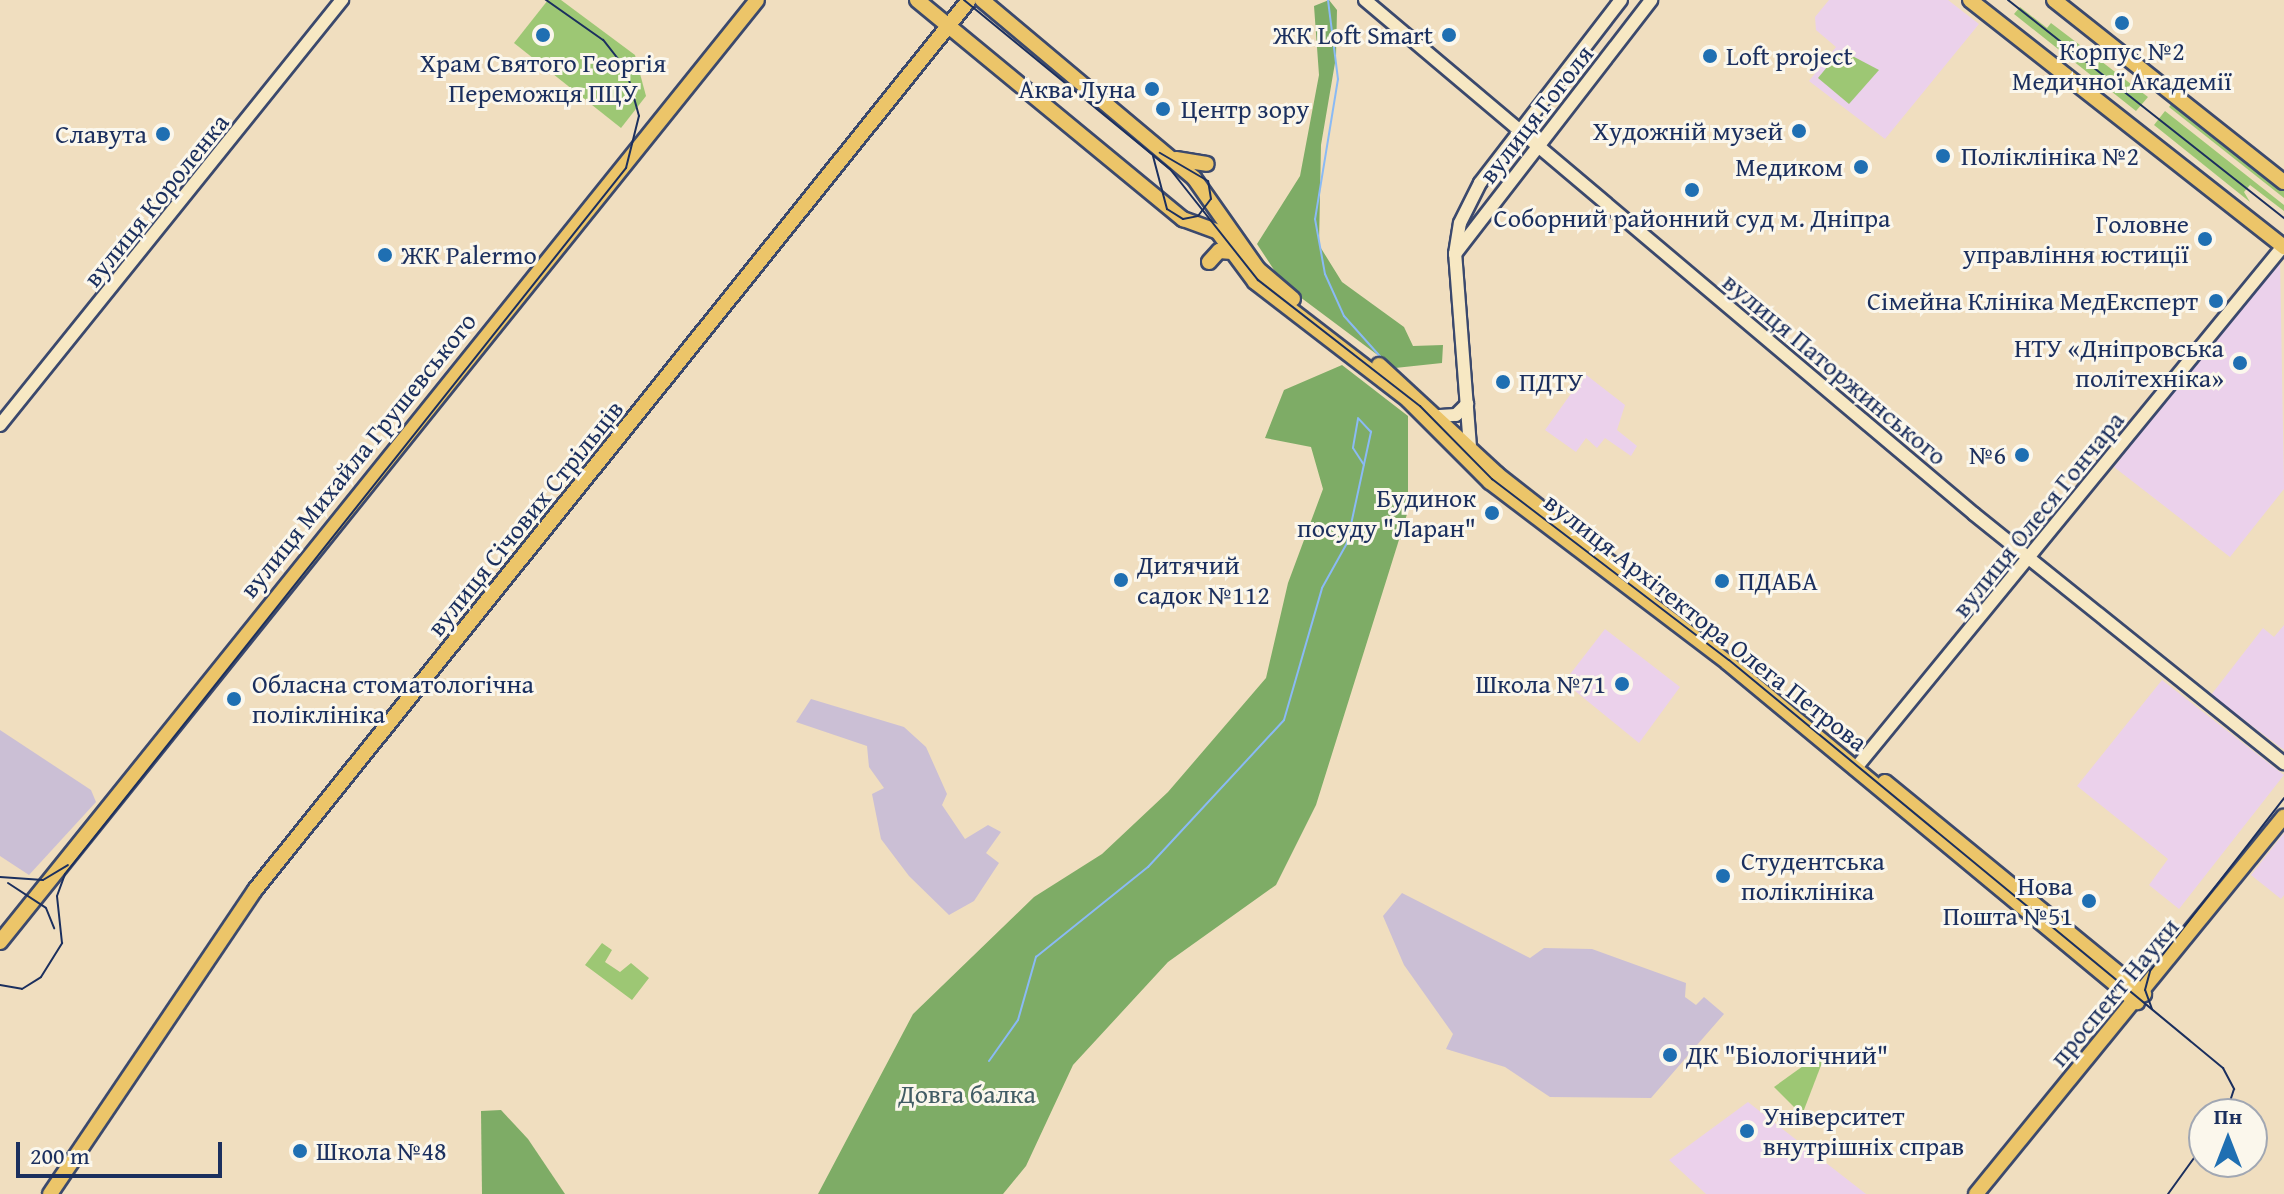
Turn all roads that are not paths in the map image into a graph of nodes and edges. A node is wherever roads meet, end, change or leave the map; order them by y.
1 (342, 0) edge
2 (757, 0) edge
3 (917, 0) edge
4 (969, 0) edge
5 (982, 0) edge
6 (1365, 0) edge
7 (1621, 0) edge
8 (1651, 0) edge
9 (1970, 0) edge
10 (2054, 0) edge
11 (949, 25) junction
12 (1519, 131) junction
13 (1538, 147) junction
14 (1165, 151) junction
15 (1207, 164) dead end
16 (2284, 182) edge
17 (1222, 230) junction
18 (2283, 246) edge
19 (1232, 252) junction
20 (1455, 254) junction
21 (1209, 262) dead end
22 (1256, 275) junction
23 (1388, 378) junction
24 (1467, 404) junction
25 (1440, 416) junction
26 (0, 425) edge
27 (1470, 447) junction
28 (2029, 559) junction
29 (2284, 763) edge
30 (1858, 766) junction
31 (2284, 817) edge
32 (0, 942) edge
33 (2141, 998) junction
34 (50, 1194) edge
35 (1976, 1194) edge

1 - 26 street, вулиця Короленка
2 - 32 main road, вулиця Михайла Грушевського
3 - 11 main road
4 - 11 main road, вулиця Січових Стрільців
5 - 14 main road
6 - 12 street, вулиця Паторжинського
7 - 12 street, вулиця Гоголя
8 - 13 street, вулиця Гоголя
9 - 18 main road
10 - 16 main road
11 - 17 main road
11 - 34 main road, вулиця Січових Стрільців
12 - 13 street, вулиця Паторжинського
12 - 20 street, вулиця Гоголя
13 - 20 street, вулиця Гоголя
13 - 28 street, вулиця Паторжинського
14 - 15 main road
14 - 17 main road
17 - 19 main road
17 - 22 main road
18 - 28 street, вулиця Олеся Гончара
19 - 21 main road
19 - 22 main road
20 - 24 street, вулиця Гоголя
22 - 23 main road, вулиця Архітектора Олега Петрова
23 - 25 main road, вулиця Архітектора Олега Петрова
23 - 30 main road, вулиця Архітектора Олега Петрова
24 - 25 street
24 - 27 street, вулиця Гоголя
25 - 27 main road, вулиця Архітектора Олега Петрова
27 - 30 main road, вулиця Архітектора Олега Петрова
28 - 29 street, вулиця Паторжинського
28 - 30 street, вулиця Олеся Гончара
30 - 33 main road, вулиця Архітектора Олега Петрова
31 - 33 main road, проспект Науки
33 - 35 main road, проспект Науки

